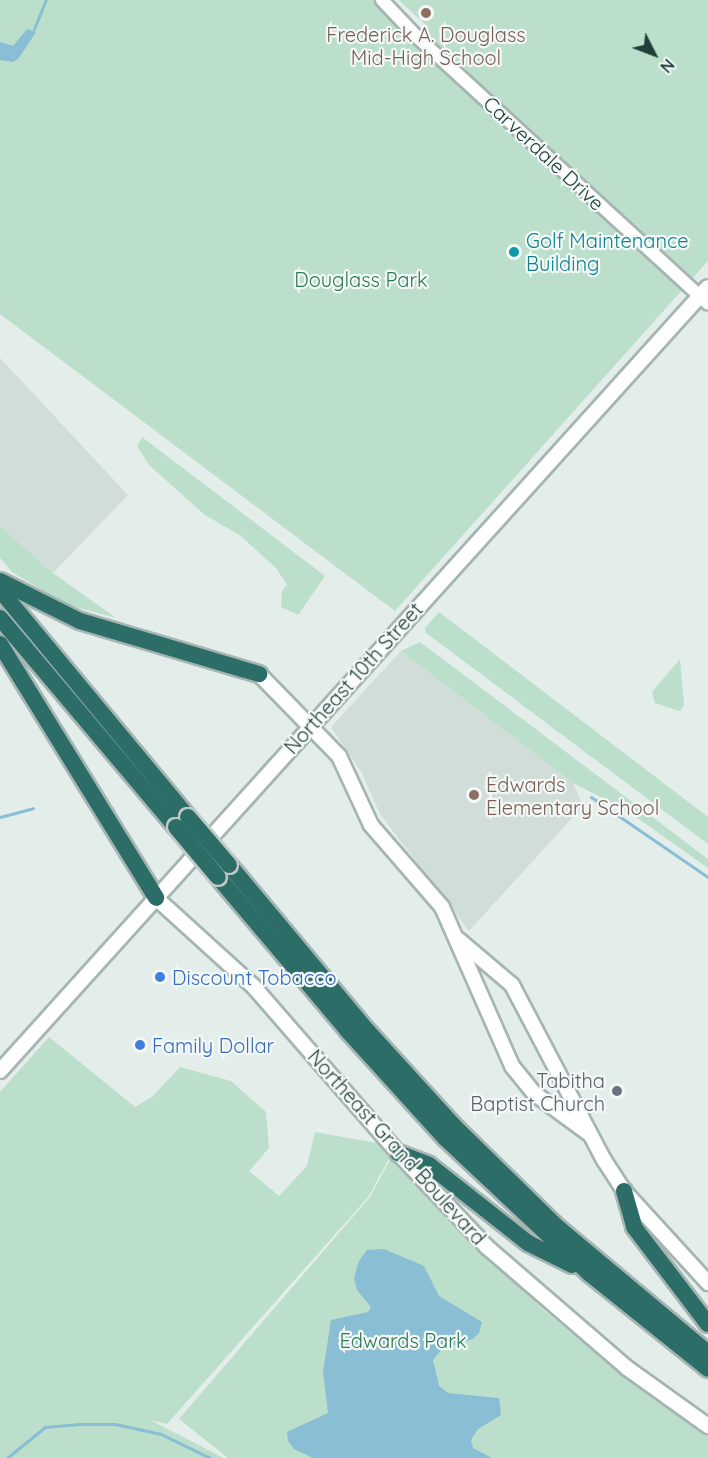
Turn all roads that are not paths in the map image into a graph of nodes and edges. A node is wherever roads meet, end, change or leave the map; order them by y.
1 (382, 0) edge
2 (705, 296) edge
3 (0, 581) edge
4 (0, 590) edge
5 (0, 618) edge
6 (0, 644) edge
7 (259, 674) joint
8 (312, 724) junction
9 (182, 822) junction
10 (223, 871) junction
11 (156, 898) junction
12 (459, 940) junction
13 (0, 1071) edge
14 (588, 1133) junction
15 (398, 1153) junction
16 (624, 1191) junction
17 (590, 1274) junction
18 (708, 1283) edge
19 (708, 1324) edge
20 (708, 1353) edge
21 (708, 1369) edge
22 (708, 1426) edge

1 - 2 street, Carverdale Drive
2 - 8 main road, Northeast 10th Street
3 - 7 highway
4 - 9 highway
5 - 9 highway
6 - 11 highway
7 - 8 main road
8 - 11 main road, Northeast 10th Street
8 - 12 main road
9 - 10 highway, bridge
10 - 17 highway
10 - 20 highway
11 - 13 main road, Northeast 10th Street
11 - 15 main road, Northeast Grand Boulevard
12 - 14 main road
12 - 14 main road
14 - 16 main road
15 - 17 highway
15 - 22 main road, Northeast Grand Boulevard
16 - 18 main road
16 - 19 highway
17 - 21 highway

